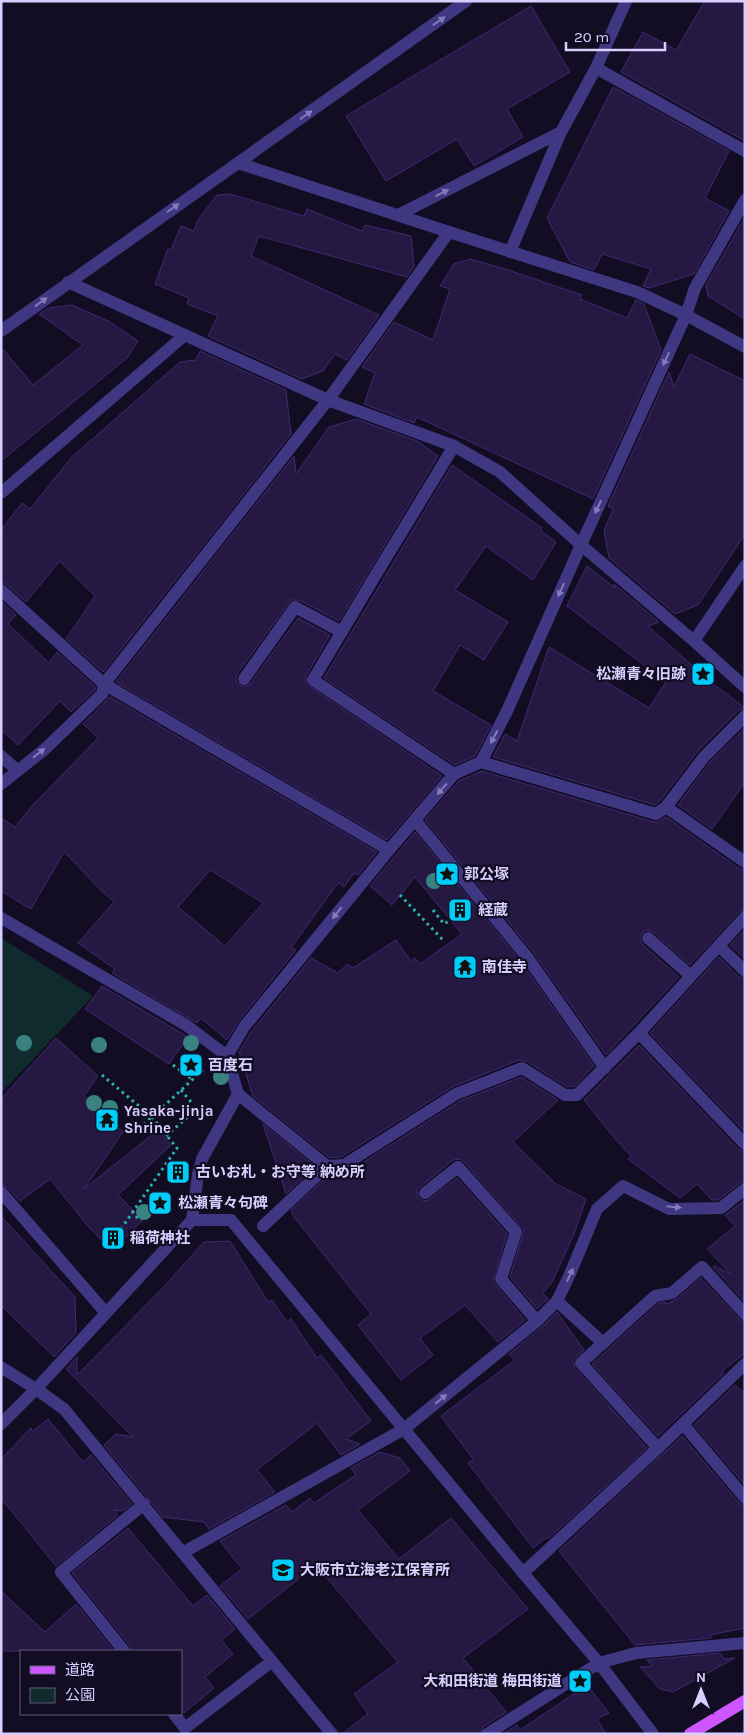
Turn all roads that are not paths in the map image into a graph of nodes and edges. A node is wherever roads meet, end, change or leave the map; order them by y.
1 (466, 1) edge
2 (626, 1) edge
3 (596, 68) junction
4 (561, 132) junction
5 (745, 151) edge
6 (238, 163) junction
7 (745, 200) edge
8 (398, 215) junction
9 (449, 232) junction
10 (510, 252) junction
11 (68, 282) junction
12 (686, 314) junction
13 (1, 331) edge
14 (185, 335) junction
15 (745, 347) edge
16 (328, 400) junction
17 (454, 446) junction
18 (1, 493) edge
19 (581, 545) junction
20 (745, 566) edge
21 (1, 590) edge
22 (342, 632) junction
23 (694, 641) junction
24 (244, 679) dead end
25 (104, 684) junction
26 (745, 687) edge
27 (745, 716) edge
28 (1, 756) edge
29 (481, 762) junction
30 (17, 770) junction
31 (454, 774) junction
32 (1, 784) edge
33 (666, 807) junction
34 (415, 820) junction
35 (389, 850) junction
36 (745, 862) edge
37 (745, 917) edge
38 (1, 918) edge
39 (648, 938) dead end
40 (719, 946) junction
41 (745, 971) edge
42 (691, 976) junction
43 (639, 1033) junction
44 (227, 1056) junction
45 (605, 1068) junction
46 (238, 1094) junction
47 (745, 1144) edge
48 (327, 1166) junction
49 (745, 1189) edge
50 (1, 1192) edge
51 (425, 1193) dead end
52 (192, 1220) junction
53 (263, 1226) dead end
54 (557, 1301) junction
55 (106, 1313) junction
56 (745, 1314) edge
57 (537, 1321) junction
58 (603, 1343) junction
59 (1, 1367) edge
60 (742, 1372) edge
61 (36, 1389) junction
62 (1, 1424) edge
63 (683, 1424) junction
64 (404, 1429) junction
65 (658, 1448) junction
66 (745, 1498) edge
67 (144, 1504) junction
68 (184, 1552) junction
69 (522, 1573) junction
70 (745, 1643) edge
71 (123, 1650) edge
72 (272, 1662) junction
73 (598, 1663) junction
74 (745, 1701) edge
75 (175, 1715) edge
76 (332, 1734) edge
77 (486, 1734) edge
78 (654, 1734) edge
79 (690, 1734) edge

6 -> 1 street
2 - 3 street
3 - 4 street
3 - 5 street
8 -> 4 street
4 - 10 street
6 - 8 street
11 -> 6 street
7 - 12 street
8 - 9 street
9 - 10 street
9 - 16 street
10 - 12 street
13 -> 11 street
11 - 14 street
12 - 15 street
12 -> 19 street
14 - 16 street
14 - 18 street
16 - 17 street
16 - 25 street
17 - 19 street
17 - 22 street
19 - 23 street
19 -> 29 street
20 - 23 street
21 - 25 street
22 - 24 street
22 - 31 street
23 - 26 street
30 -> 25 street
25 - 35 street
27 - 33 street
28 - 30 street
29 - 31 street
29 - 33 street
30 - 32 street
31 -> 34 street
33 - 36 street
34 - 35 street
34 - 45 street
35 -> 44 street
37 - 40 street
38 - 44 street
39 - 42 street
40 - 41 street
40 - 42 street
42 - 43 street
43 - 45 street
43 - 47 street
44 - 46 street
45 - 48 street
46 - 48 street
46 - 52 street
48 - 53 street
54 -> 49 street
50 - 55 street
51 - 57 street
52 - 55 street
52 - 64 street
54 - 57 street
54 - 58 street
55 - 61 street
56 - 58 street
64 -> 57 street
58 - 65 street
59 - 61 street
60 - 63 street
61 - 62 street
61 - 67 street
63 - 65 street
63 - 66 street
64 - 68 street
64 - 69 street
65 - 69 street
67 - 68 street
67 - 71 street
68 - 72 street
69 - 73 street
70 - 73 street
72 - 75 street
72 - 76 street
73 - 77 street
73 - 78 street
74 - 79 main road

